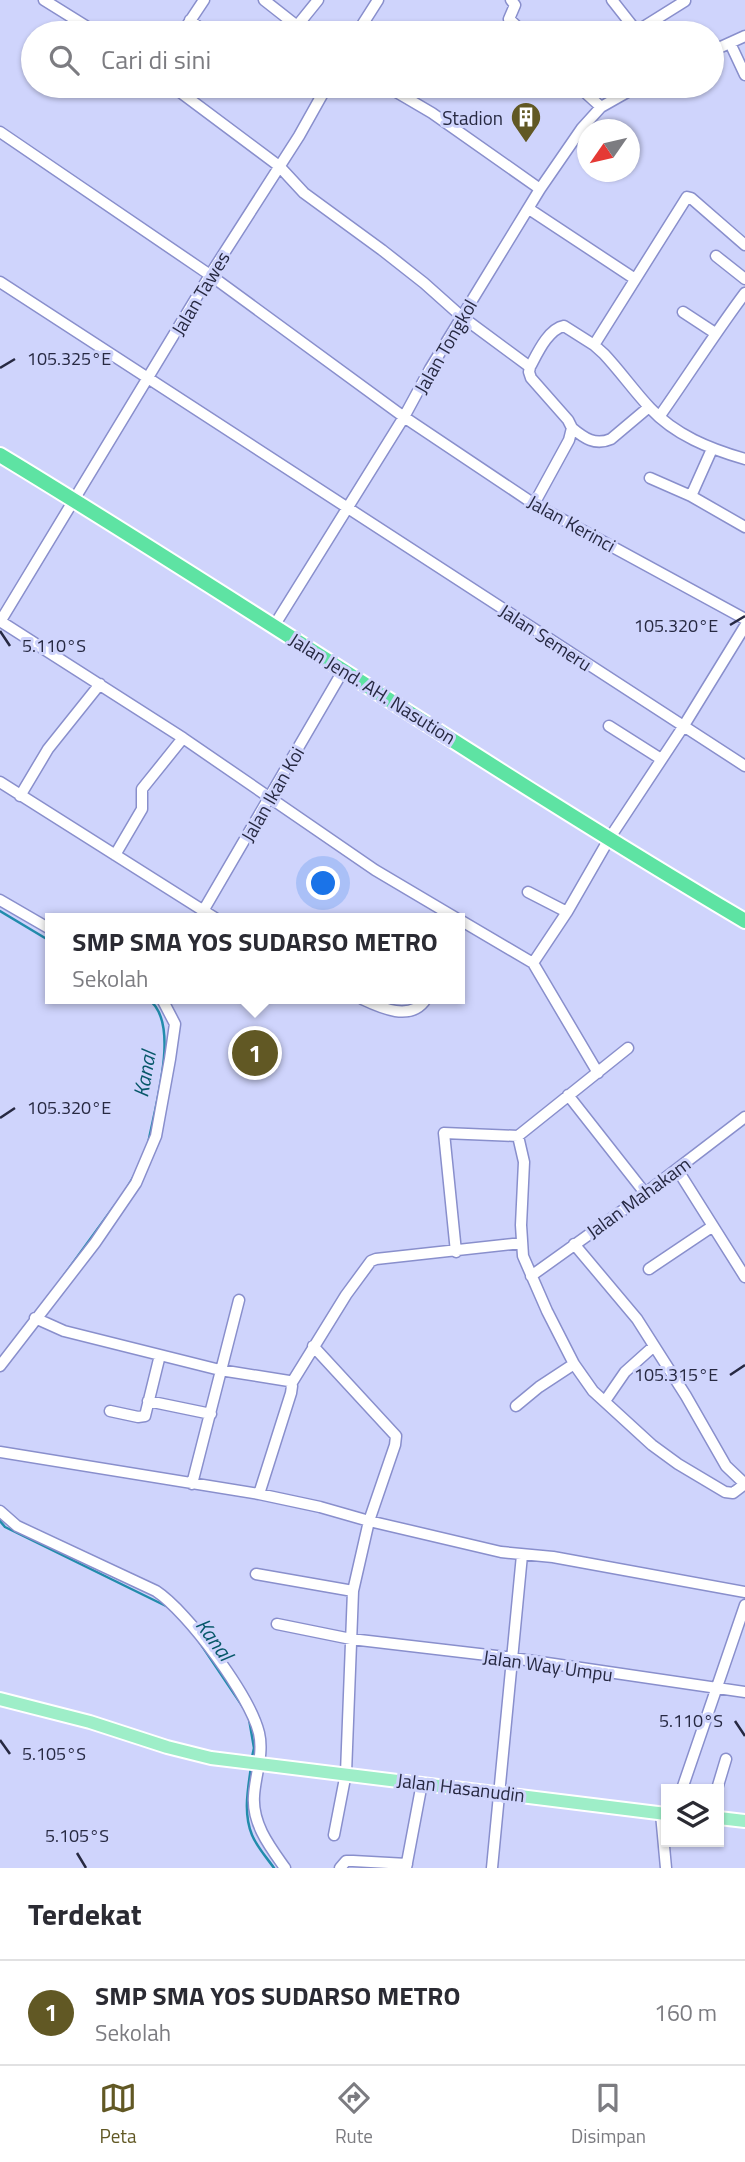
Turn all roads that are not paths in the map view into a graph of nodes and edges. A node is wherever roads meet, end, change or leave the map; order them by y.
1 (44, 0) edge
2 (204, 0) edge
3 (264, 0) edge
4 (318, 0) edge
5 (378, 0) edge
6 (512, 0) edge
7 (612, 0) edge
8 (685, 1) edge
9 (190, 20) edge
10 (78, 21) edge
11 (291, 21) edge
12 (307, 21) edge
13 (365, 21) edge
14 (511, 21) edge
15 (628, 21) edge
16 (654, 21) edge
17 (745, 36) edge
18 (730, 43) junction
19 (724, 46) edge
20 (745, 75) edge
21 (188, 98) edge
22 (320, 98) edge
23 (406, 98) edge
24 (591, 98) edge
25 (617, 98) edge
26 (601, 107) junction
27 (0, 132) edge
28 (279, 166) junction
29 (540, 189) junction
30 (529, 209) junction
31 (745, 245) edge
32 (716, 256) dead end
33 (209, 275) junction
34 (635, 279) junction
35 (745, 279) edge
36 (0, 282) edge
37 (745, 293) edge
38 (683, 312) dead end
39 (461, 316) junction
40 (715, 333) junction
41 (594, 345) junction
42 (530, 367) junction
43 (148, 380) junction
44 (649, 407) junction
45 (404, 417) junction
46 (659, 417) junction
47 (572, 428) junction
48 (712, 449) junction
49 (0, 455) edge
50 (745, 459) edge
51 (650, 478) dead end
52 (691, 496) junction
53 (75, 500) junction
54 (534, 504) junction
55 (348, 506) junction
56 (745, 527) edge
57 (745, 619) edge
58 (0, 621) edge
59 (274, 626) junction
60 (745, 626) edge
61 (344, 669) junction
62 (100, 684) junction
63 (609, 726) dead end
64 (683, 727) junction
65 (183, 738) junction
66 (661, 759) junction
67 (745, 766) edge
68 (0, 782) edge
69 (20, 796) junction
70 (269, 798) junction
71 (609, 839) junction
72 (115, 855) junction
73 (528, 892) dead end
74 (0, 900) edge
75 (567, 912) junction
76 (198, 913) edge
77 (202, 913) edge
78 (444, 913) edge
79 (745, 921) edge
80 (465, 925) edge
81 (45, 926) edge
82 (533, 963) junction
83 (165, 1004) edge
84 (373, 1004) edge
85 (422, 1004) edge
86 (628, 1048) dead end
87 (598, 1073) junction
88 (568, 1095) junction
89 (745, 1116) edge
90 (518, 1136) junction
91 (677, 1169) junction
92 (645, 1193) junction
93 (713, 1226) junction
94 (522, 1243) junction
95 (575, 1244) junction
96 (456, 1252) junction
97 (649, 1269) dead end
98 (531, 1276) junction
99 (745, 1277) edge
100 (239, 1300) dead end
101 (35, 1318) junction
102 (313, 1346) junction
103 (654, 1346) junction
104 (160, 1355) junction
105 (573, 1364) junction
106 (0, 1366) edge
107 (220, 1370) junction
108 (291, 1384) junction
109 (148, 1401) junction
110 (605, 1401) junction
111 (516, 1406) dead end
112 (110, 1411) dead end
113 (211, 1414) junction
114 (0, 1452) edge
115 (192, 1483) junction
116 (745, 1484) edge
117 (259, 1494) junction
118 (0, 1511) edge
119 (369, 1521) junction
120 (522, 1555) junction
121 (256, 1574) dead end
122 (353, 1591) junction
123 (745, 1592) edge
124 (745, 1605) edge
125 (277, 1624) dead end
126 (351, 1639) junction
127 (513, 1658) junction
128 (717, 1687) junction
129 (745, 1692) edge
130 (0, 1699) edge
131 (726, 1759) dead end
132 (252, 1763) junction
133 (345, 1773) junction
134 (422, 1783) junction
135 (684, 1784) edge
136 (718, 1784) edge
137 (499, 1792) junction
138 (661, 1814) edge
139 (724, 1819) edge
140 (745, 1821) edge
141 (334, 1835) dead end
142 (665, 1847) edge
143 (406, 1866) edge
144 (285, 1868) edge
145 (340, 1868) edge
146 (492, 1868) edge
147 (666, 1868) edge

1 - 10 street
2 - 9 street
3 - 11 street
4 - 12 street
5 - 13 street
6 - 14 street
7 - 15 street
8 - 16 street
17 - 18 street
18 - 19 street
18 - 20 street
21 - 28 street
22 - 28 street, Jalan Tawes
23 - 29 street
24 - 26 street
25 - 26 street, Jalan Tongkol
26 - 29 street, Jalan Tongkol
27 - 33 street, Jalan Kerinci
28 - 33 street, Jalan Tawes
28 - 39 street
29 - 30 street, Jalan Tongkol
30 - 34 street
30 - 39 street, Jalan Tongkol
31 - 34 street
32 - 35 street
33 - 43 street, Jalan Tawes
33 - 45 street, Jalan Kerinci
34 - 41 street
36 - 43 street, Jalan Semeru
37 - 40 street
38 - 40 street
39 - 42 street
39 - 45 street, Jalan Tongkol
40 - 46 street
41 - 42 street
41 - 44 street
42 - 47 street
43 - 53 street, Jalan Tawes
43 - 55 street, Jalan Semeru
44 - 46 street
44 - 47 street
45 - 54 street, Jalan Kerinci
45 - 55 street, Jalan Tongkol
46 - 48 street
47 - 54 street
48 - 50 street
48 - 52 street
49 - 53 highway, Jalan Jend. AH. Nasution
51 - 52 street
52 - 56 street
53 - 58 street, Jalan Tawes
53 - 59 highway, Jalan Jend. AH. Nasution
54 - 57 street, Jalan Kerinci
55 - 59 street, Jalan Tongkol
55 - 64 street, Jalan Semeru
58 - 62 street
59 - 61 highway, Jalan Jend. AH. Nasution
60 - 64 street
61 - 70 street, Jalan Ikan Koi
61 - 71 highway, Jalan Jend. AH. Nasution
62 - 65 street
62 - 69 street
63 - 66 street
64 - 66 street
64 - 67 street, Jalan Semeru
65 - 70 street
65 - 72 street
66 - 71 street
68 - 69 street
69 - 72 street
70 - 77 street, Jalan Ikan Koi
70 - 78 street
71 - 75 street
71 - 79 highway, Jalan Jend. AH. Nasution
72 - 76 street
73 - 75 street
74 - 81 street
75 - 82 street
80 - 82 street
82 - 87 street
83 - 101 street
84 - 85 street
86 - 87 street
87 - 88 street
88 - 90 street
88 - 92 street
89 - 91 street, Jalan Mahakam
90 - 94 street
90 - 96 street
91 - 92 street, Jalan Mahakam
91 - 93 street
92 - 95 street, Jalan Mahakam
93 - 97 street
93 - 99 street
94 - 96 street
94 - 98 street
95 - 98 street, Jalan Mahakam
95 - 103 street
96 - 102 street
98 - 105 street
100 - 107 street
101 - 104 street
101 - 106 street
102 - 108 street
102 - 119 street
103 - 110 street
103 - 116 street
104 - 107 street
104 - 109 street
105 - 110 street
105 - 111 street
107 - 108 street
107 - 113 street
108 - 117 street
109 - 112 street
109 - 113 street
110 - 116 street
113 - 115 street
114 - 115 street
115 - 117 street
117 - 119 street
118 - 132 street
119 - 120 street
119 - 122 street
120 - 123 street
120 - 127 street
121 - 122 street
122 - 126 street
124 - 128 street
125 - 126 street, Jalan Way Umpu
126 - 127 street, Jalan Way Umpu
126 - 133 street
127 - 128 street, Jalan Way Umpu
127 - 137 street
128 - 129 street, Jalan Way Umpu
128 - 135 street
130 - 132 main road, Jalan Hasanudin
131 - 136 street
132 - 133 main road, Jalan Hasanudin
132 - 144 street
133 - 134 main road, Jalan Hasanudin
133 - 141 street
134 - 137 main road, Jalan Hasanudin
134 - 143 street
137 - 138 main road, Jalan Hasanudin
137 - 146 street
139 - 140 main road
142 - 147 street
143 - 145 street

